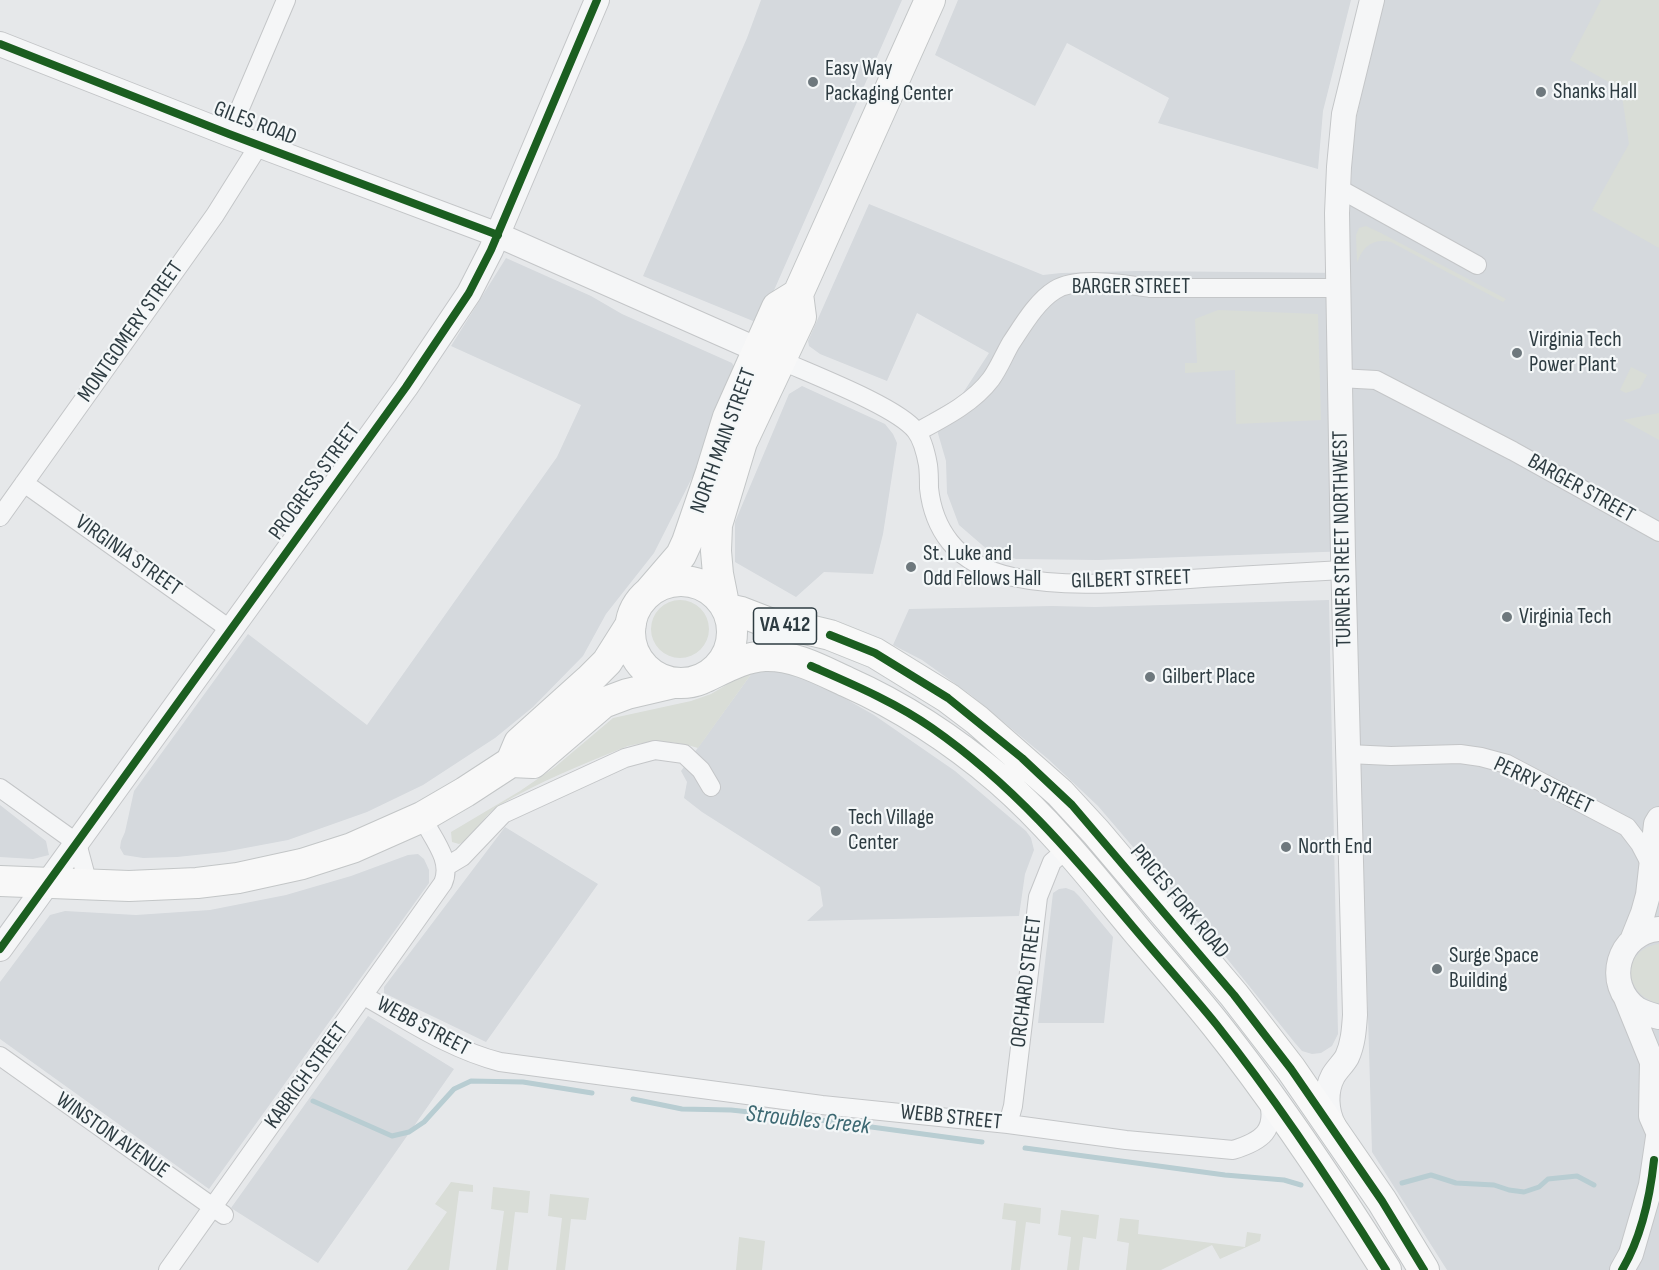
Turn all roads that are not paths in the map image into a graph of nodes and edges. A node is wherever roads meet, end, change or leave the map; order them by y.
1 (286, 0) edge
2 (597, 0) edge
3 (930, 0) edge
4 (1372, 0) edge
5 (0, 44) edge
6 (229, 134) junction
7 (259, 145) junction
8 (1338, 188) junction
9 (498, 236) junction
10 (1477, 265) dead end
11 (1338, 288) junction
12 (769, 355) junction
13 (1339, 378) junction
14 (917, 432) junction
15 (24, 483) junction
16 (0, 517) edge
17 (1659, 532) edge
18 (1343, 570) junction
19 (651, 591) junction
20 (725, 606) junction
21 (631, 624) junction
22 (231, 630) junction
23 (706, 677) junction
24 (674, 683) junction
25 (1348, 754) junction
26 (511, 762) junction
27 (1000, 781) junction
28 (711, 787) dead end
29 (0, 788) edge
30 (422, 817) junction
31 (1658, 821) edge
32 (1627, 827) junction
33 (1096, 832) junction
34 (77, 843) junction
35 (1067, 849) junction
36 (1651, 865) junction
37 (447, 866) junction
38 (0, 880) edge
39 (48, 882) junction
40 (88, 884) junction
41 (1144, 889) junction
42 (1659, 929) edge
43 (1633, 938) junction
44 (0, 949) edge
45 (364, 996) junction
46 (1626, 998) junction
47 (1659, 1017) edge
48 (0, 1056) edge
49 (1281, 1056) junction
50 (1333, 1075) junction
51 (1266, 1090) junction
52 (1008, 1124) junction
53 (1658, 1131) edge
54 (1264, 1136) junction
55 (1340, 1137) junction
56 (1301, 1139) junction
57 (219, 1211) junction
58 (168, 1270) edge
59 (1386, 1270) edge
60 (1425, 1270) edge
61 (1622, 1270) edge

1 - 6 street
2 - 9 street, PROGRESS STREET
3 - 12 main road, NORTH MAIN STREET
4 - 8 street, TURNER STREET NORTHWEST
5 - 6 street, GILES ROAD
6 - 7 street, GILES ROAD
7 - 9 street, GILES ROAD
7 - 15 street, MONTGOMERY STREET
8 - 10 street
8 - 11 street, TURNER STREET NORTHWEST
9 - 12 street, GILES ROAD
9 - 22 street, PROGRESS STREET
11 - 13 street, TURNER STREET NORTHWEST
11 - 14 street, BARGER STREET
12 - 14 street
12 - 19 main road, NORTH MAIN STREET
12 - 20 main road, NORTH MAIN STREET
13 - 17 street, BARGER STREET
13 - 18 street, TURNER STREET NORTHWEST
14 - 18 street, GILBERT STREET
15 - 16 street, MONTGOMERY STREET
15 - 22 street, VIRGINIA STREET
18 - 25 street, TURNER STREET NORTHWEST
19 - 20 main road
19 - 21 main road
20 - 23 main road
20 - 33 main road, PRICES FORK ROAD / VA 412
21 - 24 main road
21 - 26 main road
22 - 34 street, PROGRESS STREET
23 - 24 main road
23 - 27 main road, VA 412
24 - 26 main road
25 - 32 street, PERRY STREET
25 - 50 street, TURNER STREET NORTHWEST
26 - 30 main road
27 - 33 main road
27 - 35 main road, VA 412
28 - 37 street
29 - 34 street
30 - 37 street
30 - 40 main road
31 - 32 street
31 - 36 street
32 - 36 street, PERRY STREET
33 - 41 main road, PRICES FORK ROAD / VA 412
34 - 39 street, PROGRESS STREET
34 - 40 street
35 - 41 main road
35 - 51 main road, VA 412
35 - 52 street, ORCHARD STREET
36 - 43 street
37 - 45 street, KABRICH STREET
38 - 39 main road
39 - 40 main road
39 - 44 street, PROGRESS STREET
41 - 49 main road, PRICES FORK ROAD / VA 412
42 - 43 street
43 - 46 street
45 - 52 street, WEBB STREET
45 - 57 street, KABRICH STREET
46 - 47 street
46 - 53 street
48 - 57 street, WINSTON AVENUE
49 - 50 street
49 - 55 main road, PRICES FORK ROAD / VA 412
50 - 55 street, TURNER STREET NORTHWEST
51 - 54 street
51 - 56 main road, VA 412
52 - 54 street, WEBB STREET
53 - 61 street
54 - 56 street, WEBB STREET
55 - 60 main road, PRICES FORK ROAD / VA 412
56 - 59 main road, VA 412
57 - 58 street, KABRICH STREET

